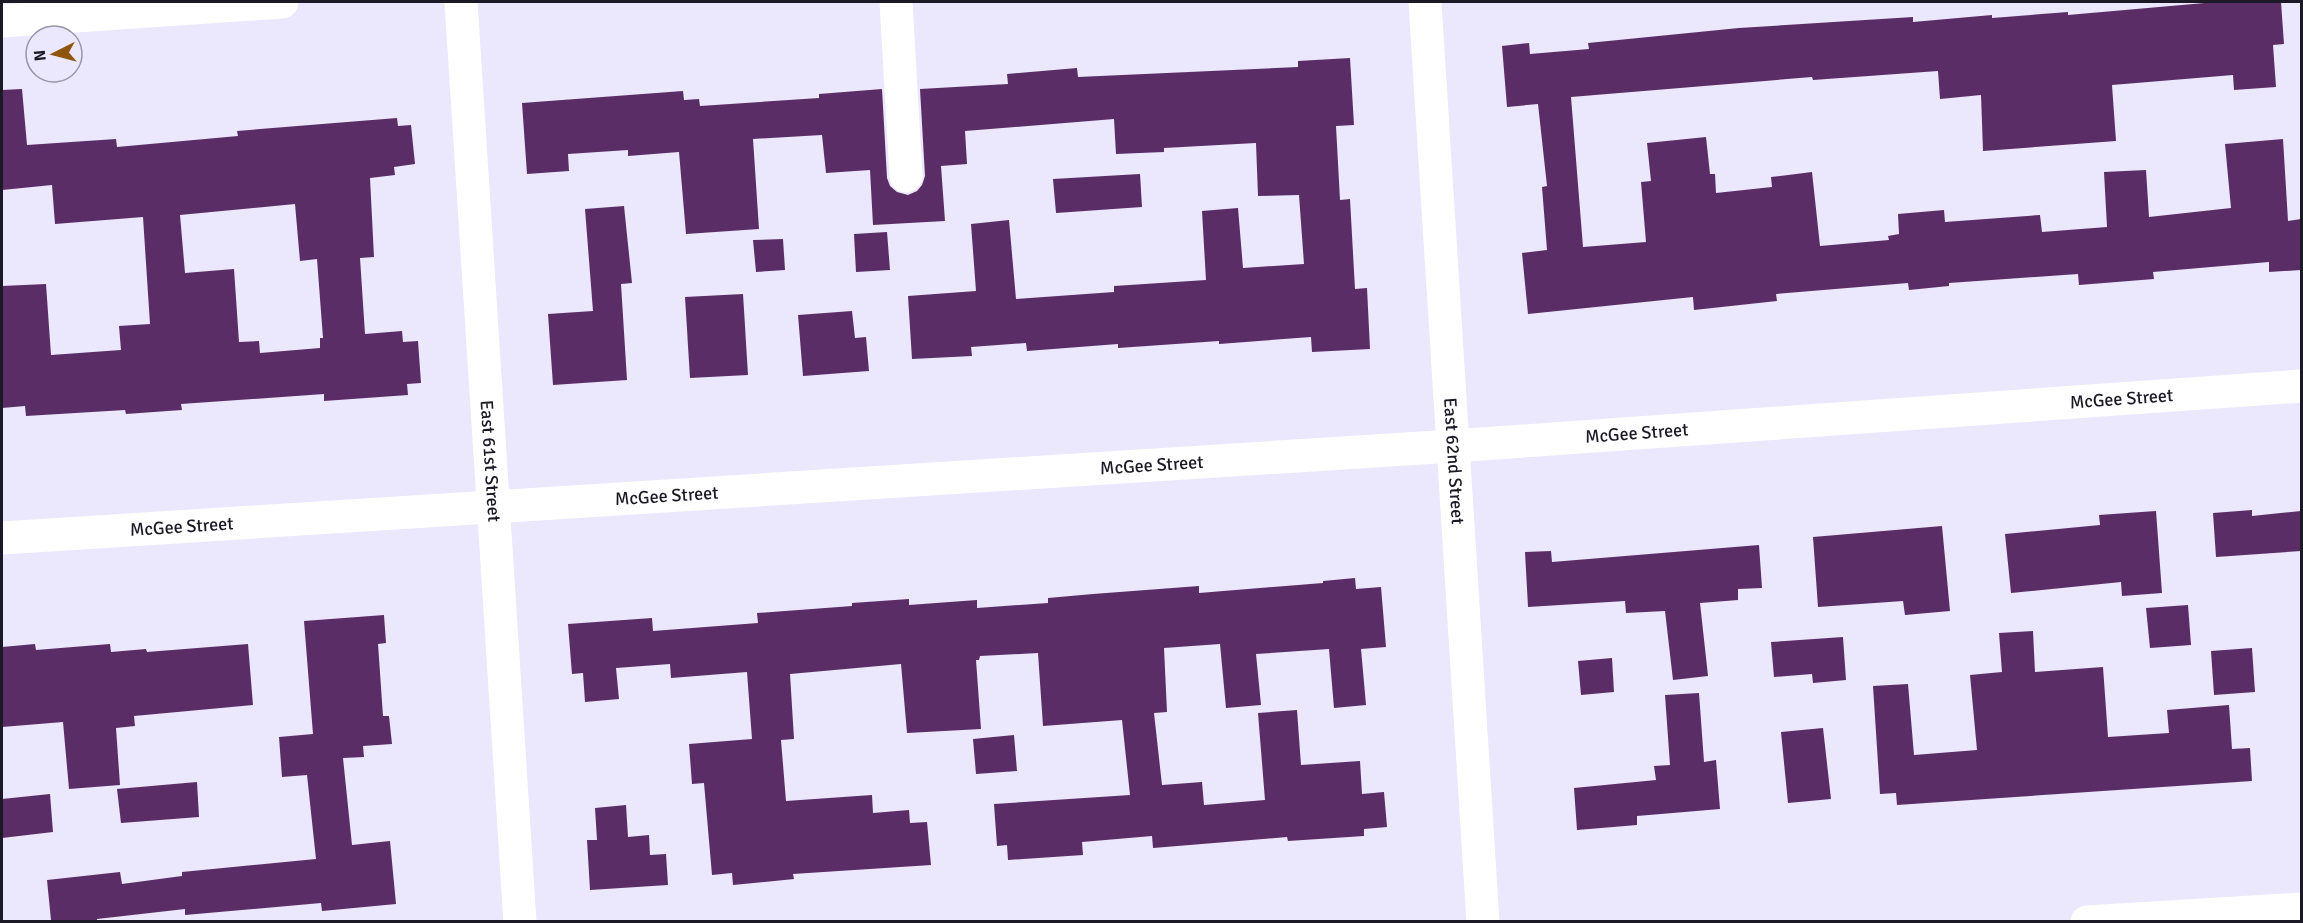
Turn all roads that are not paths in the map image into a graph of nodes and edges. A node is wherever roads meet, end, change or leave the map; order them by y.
1 (282, 2) edge
2 (461, 2) edge
3 (896, 2) edge
4 (1425, 2) edge
5 (2, 21) edge
6 (908, 176) dead end
7 (2301, 386) edge
8 (1453, 446) junction
9 (492, 507) junction
10 (2, 538) edge
11 (2301, 909) edge
12 (520, 921) edge
13 (1483, 921) edge
14 (2087, 921) edge

1 - 5 street
2 - 9 street, East 61st Street
3 - 6 street
4 - 8 street, East 62nd Street
7 - 8 street, McGee Street
8 - 9 street, McGee Street
8 - 13 street, East 62nd Street
9 - 10 street, McGee Street
9 - 12 street, East 61st Street
11 - 14 street

